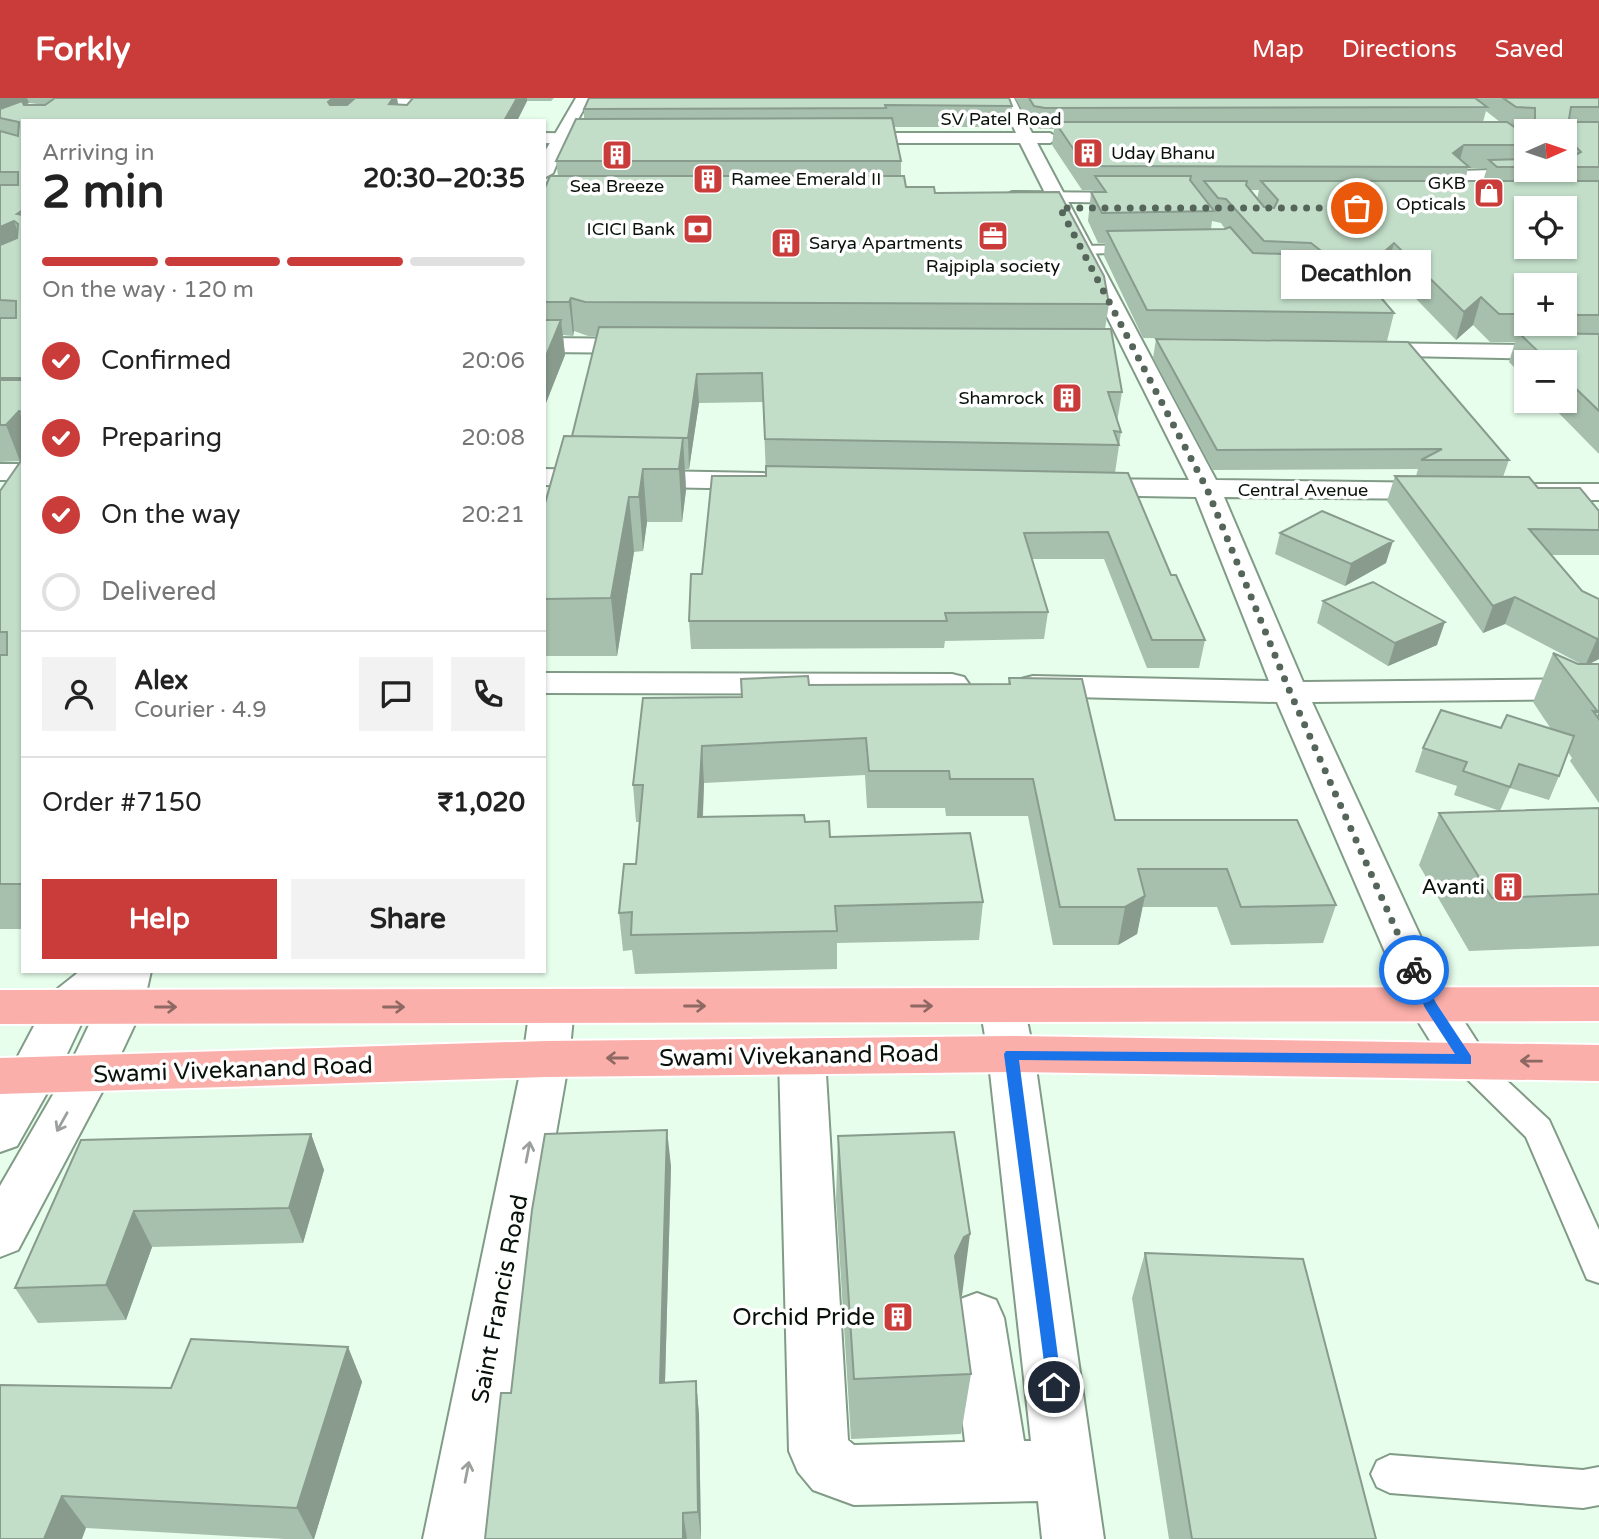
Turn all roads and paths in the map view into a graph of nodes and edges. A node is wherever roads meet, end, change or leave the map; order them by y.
1 (583, 98) edge
2 (1007, 98) edge
3 (344, 119) edge
4 (404, 119) edge
5 (821, 138) edge
6 (1028, 138) junction
7 (1070, 138) edge
8 (552, 139) edge
9 (628, 139) edge
10 (546, 164) edge
11 (1514, 176) edge
12 (1483, 202) edge
13 (1002, 203) edge
14 (1057, 203) junction
15 (1159, 203) edge
16 (1150, 249) edge
17 (1082, 250) junction
18 (546, 345) edge
19 (667, 346) edge
20 (1339, 350) edge
21 (1599, 353) edge
22 (0, 472) edge
23 (21, 472) edge
24 (546, 477) edge
25 (793, 481) edge
26 (1055, 486) edge
27 (1207, 489) junction
28 (1464, 491) edge
29 (1504, 492) edge
30 (1599, 492) edge
31 (546, 683) edge
32 (1599, 689) edge
33 (1290, 692) junction
34 (120, 983) edge
35 (1599, 1004) edge
36 (1430, 1005) junction
37 (67, 1006) junction
38 (0, 1007) edge
39 (552, 1007) junction
40 (1007, 1030) junction
41 (802, 1056) junction
42 (546, 1059) junction
43 (1466, 1060) junction
44 (1599, 1063) edge
45 (88, 1075) junction
46 (16, 1077) edge
47 (0, 1108) edge
48 (0, 1132) edge
49 (0, 1234) edge
50 (1599, 1268) edge
51 (976, 1318) dead end
52 (1064, 1470) junction
53 (999, 1472) junction
54 (1390, 1474) dead end
55 (1599, 1486) edge
56 (454, 1539) edge
57 (1073, 1539) edge

1 - 8 street
2 - 6 street
3 - 4 street
5 - 6 street, SV Patel Road
6 - 7 street, SV Patel Road
6 - 14 street
8 - 9 street
8 - 10 street
11 - 12 street
13 - 14 street
14 - 15 street
14 - 17 street
16 - 17 lane
17 - 27 street
18 - 19 street
20 - 21 street
22 - 23 street
24 - 25 street
26 - 27 street, Central Avenue
27 - 28 street, Central Avenue
27 - 33 street
29 - 30 street
31 - 33 street
32 - 33 street
33 - 36 street
34 - 37 street
34 -> 39 main road, Swami Vivekanand Road
34 - 45 street
35 - 36 main road, Swami Vivekanand Road
36 - 40 main road, Swami Vivekanand Road
36 - 43 street
37 - 38 main road
37 - 46 street
39 -> 40 main road, Swami Vivekanand Road
39 - 42 street, Saint Francis Road
40 - 41 main road, Swami Vivekanand Road
40 - 43 main road, Swami Vivekanand Road
40 - 52 street
41 -> 42 main road, Swami Vivekanand Road
41 - 53 street
42 - 45 main road, Swami Vivekanand Road
56 -> 42 street, Saint Francis Road
44 -> 43 main road, Swami Vivekanand Road
43 - 50 lane
45 - 46 main road, Swami Vivekanand Road
45 -> 49 street
46 - 47 lane
46 - 48 street
51 - 53 street
52 - 53 street
52 - 57 street
54 - 55 lane

